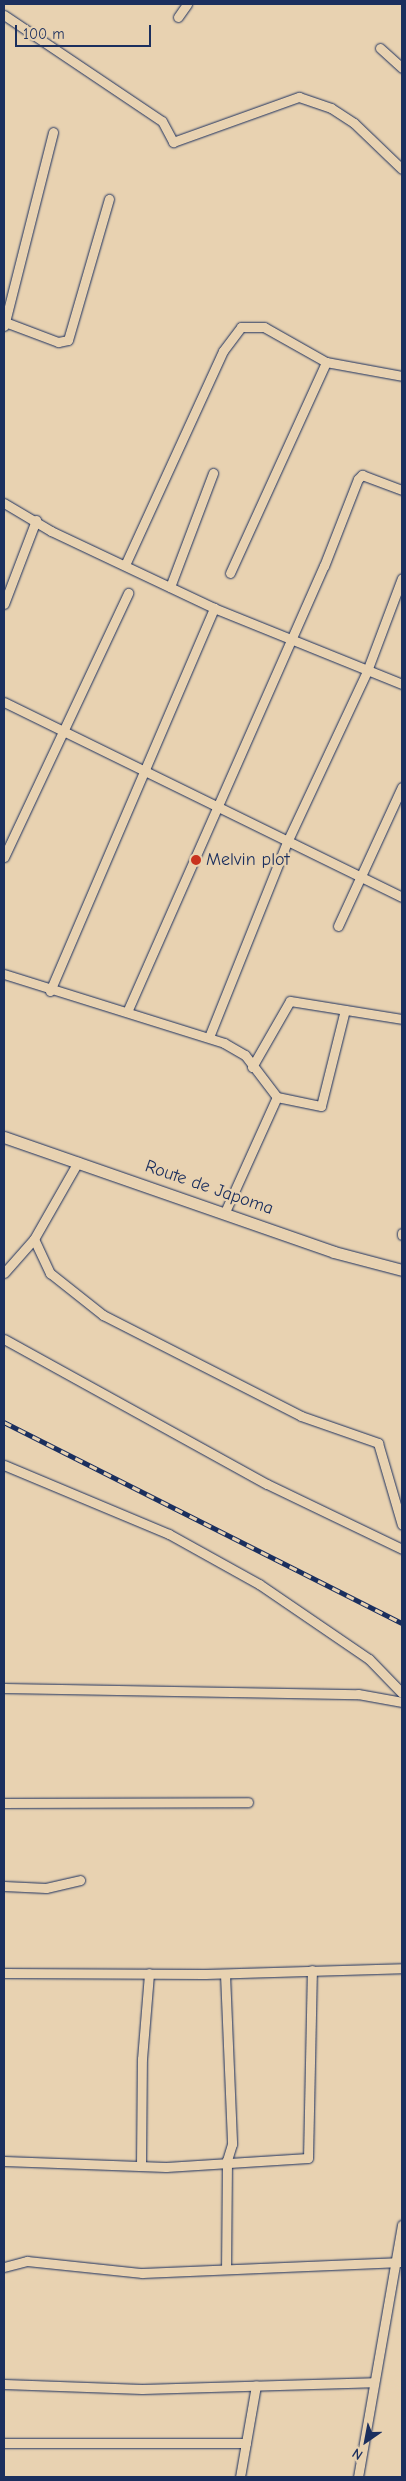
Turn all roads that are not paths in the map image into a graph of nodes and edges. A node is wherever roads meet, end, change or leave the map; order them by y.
1 (187, 4) edge
2 (4, 15) edge
3 (178, 17) dead end
4 (380, 48) dead end
5 (402, 68) edge
6 (53, 132) dead end
7 (402, 169) edge
8 (109, 200) dead end
9 (4, 324) edge
10 (326, 362) junction
11 (402, 376) edge
12 (213, 474) dead end
13 (402, 490) edge
14 (4, 502) edge
15 (36, 520) junction
16 (124, 565) junction
17 (230, 573) dead end
18 (402, 578) edge
19 (170, 586) junction
20 (128, 593) dead end
21 (4, 604) edge
22 (214, 608) junction
23 (289, 637) junction
24 (367, 671) junction
25 (402, 684) edge
26 (4, 702) edge
27 (60, 731) junction
28 (146, 773) junction
29 (402, 788) edge
30 (216, 807) junction
31 (287, 842) junction
32 (4, 856) edge
33 (362, 876) junction
34 (402, 897) edge
35 (338, 926) dead end
36 (4, 974) edge
37 (50, 991) junction
38 (344, 1010) junction
39 (127, 1012) junction
40 (402, 1019) edge
41 (209, 1037) junction
42 (252, 1067) junction
43 (278, 1097) junction
44 (4, 1137) edge
45 (78, 1162) junction
46 (225, 1212) junction
47 (34, 1240) junction
48 (402, 1270) edge
49 (4, 1273) edge
50 (4, 1339) edge
51 (4, 1465) edge
52 (402, 1525) edge
53 (402, 1549) edge
54 (4, 1688) edge
55 (402, 1693) edge
56 (402, 1702) edge
57 (248, 1802) dead end
58 (4, 1803) edge
59 (80, 1880) dead end
60 (4, 1886) edge
61 (402, 1968) edge
62 (312, 1970) junction
63 (4, 1973) edge
64 (149, 1973) junction
65 (225, 1974) junction
66 (227, 2160) junction
67 (4, 2161) edge
68 (141, 2166) junction
69 (402, 2225) edge
70 (398, 2263) edge
71 (226, 2266) junction
72 (4, 2267) edge
73 (373, 2382) junction
74 (4, 2384) edge
75 (256, 2385) junction
76 (4, 2443) edge
77 (246, 2443) junction
78 (240, 2477) edge
79 (358, 2477) edge

1 - 3 street
2 - 7 street
4 - 5 street
6 - 9 street
8 - 9 street
10 - 11 street
10 - 16 street
10 - 17 street
12 - 19 street
13 - 23 street
14 - 15 street
15 - 16 street
15 - 21 street
16 - 19 street
18 - 24 street
19 - 22 street
20 - 27 street
22 - 23 street
22 - 28 street
23 - 24 street
23 - 30 street
24 - 25 street
24 - 31 street
26 - 27 street
27 - 28 street
27 - 32 street
28 - 30 street
28 - 37 street
29 - 33 street
30 - 31 street
30 - 39 street
31 - 33 street
31 - 41 street
33 - 34 street
33 - 35 street
36 - 37 street
37 - 39 street
38 - 40 street
38 - 42 street
38 - 43 street
39 - 41 street
41 - 42 street
42 - 43 street
43 - 46 street
44 - 45 street, Route de Japoma
45 - 46 street, Route de Japoma
45 - 47 street
46 - 48 street, Route de Japoma
47 - 49 street
47 - 52 street
50 - 53 street
51 - 55 street
54 - 56 street
57 - 58 street
59 - 60 street
61 - 62 street
62 - 65 street
62 - 66 street
63 - 64 street
64 - 65 street
64 - 68 street
65 - 66 street
66 - 68 street
66 - 71 street
67 - 68 street
69 - 70 street
70 - 71 street
70 - 73 street
71 - 72 street
73 - 75 street
73 - 79 street
74 - 75 street
75 - 77 street
76 - 77 street
77 - 78 street

